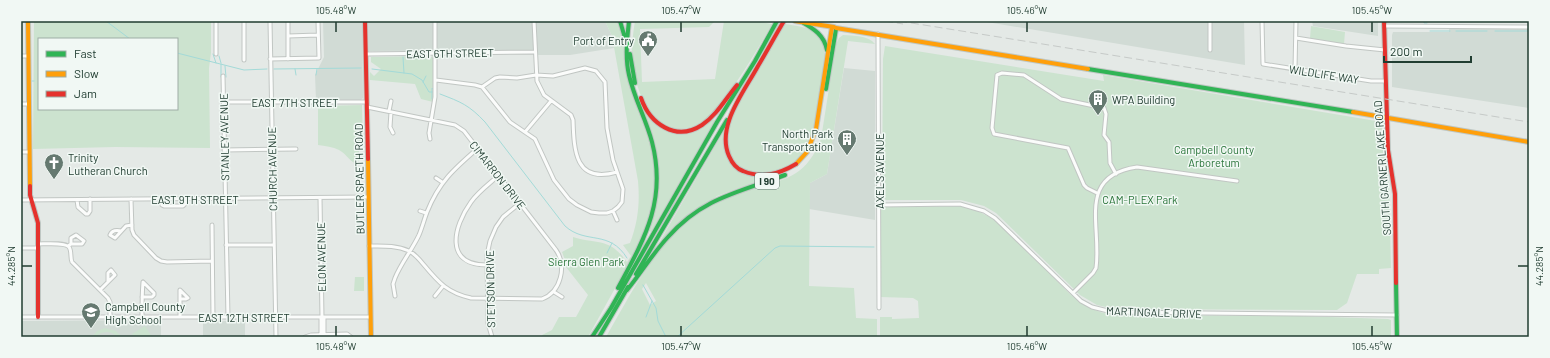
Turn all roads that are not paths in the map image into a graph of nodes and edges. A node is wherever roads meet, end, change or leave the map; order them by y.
1 (28, 21) edge
2 (216, 21) edge
3 (244, 21) edge
4 (270, 21) edge
5 (288, 21) edge
6 (318, 21) edge
7 (365, 21) edge
8 (435, 21) edge
9 (534, 21) edge
10 (620, 21) edge
11 (629, 21) edge
12 (632, 21) edge
13 (777, 21) edge
14 (784, 21) edge
15 (795, 21) edge
16 (1210, 21) edge
17 (1262, 21) edge
18 (1296, 21) edge
19 (1384, 21) edge
20 (802, 22) edge
21 (1384, 26) junction
22 (834, 27) junction
23 (1529, 27) edge
24 (878, 34) junction
25 (318, 35) junction
26 (288, 36) junction
27 (1296, 38) junction
28 (626, 44) junction
29 (1210, 50) dead end
30 (1385, 50) junction
31 (534, 52) junction
32 (435, 53) junction
33 (828, 53) junction
34 (216, 54) dead end
35 (366, 54) junction
36 (21, 56) edge
37 (28, 56) junction
38 (288, 58) junction
39 (270, 59) junction
40 (244, 60) dead end
41 (755, 61) junction
42 (759, 64) junction
43 (1295, 69) junction
44 (536, 75) junction
45 (223, 76) dead end
46 (436, 80) junction
47 (1385, 81) junction
48 (482, 87) junction
49 (391, 101) dead end
50 (551, 101) junction
51 (224, 102) junction
52 (271, 102) junction
53 (367, 102) junction
54 (21, 104) edge
55 (29, 104) junction
56 (569, 105) dead end
57 (367, 107) junction
58 (566, 110) junction
59 (390, 112) junction
60 (1387, 118) junction
61 (432, 120) junction
62 (525, 132) junction
63 (393, 133) dead end
64 (430, 139) dead end
65 (1529, 142) edge
66 (272, 149) junction
67 (296, 149) dead end
68 (477, 149) junction
69 (224, 150) junction
70 (21, 152) edge
71 (29, 152) junction
72 (617, 172) junction
73 (1116, 174) junction
74 (498, 176) junction
75 (436, 178) dead end
76 (1237, 181) dead end
77 (442, 182) junction
78 (1097, 193) junction
79 (368, 197) junction
80 (226, 198) junction
81 (272, 198) junction
82 (320, 198) junction
83 (131, 199) junction
84 (161, 199) junction
85 (186, 199) junction
86 (21, 200) edge
87 (32, 200) junction
88 (77, 200) junction
89 (90, 200) junction
90 (520, 203) junction
91 (878, 205) junction
92 (420, 211) dead end
93 (613, 211) junction
94 (426, 213) junction
95 (617, 220) dead end
96 (132, 225) junction
97 (212, 225) dead end
98 (121, 230) dead end
99 (273, 245) junction
100 (38, 246) junction
101 (226, 246) junction
102 (369, 246) junction
103 (21, 248) edge
104 (410, 251) junction
105 (212, 261) junction
106 (487, 265) junction
107 (108, 281) dead end
108 (443, 286) junction
109 (100, 290) junction
110 (627, 290) junction
111 (554, 292) junction
112 (1073, 293) junction
113 (395, 296) dead end
114 (435, 296) dead end
115 (142, 297) junction
116 (562, 297) dead end
117 (180, 299) dead end
118 (488, 299) junction
119 (879, 308) dead end
120 (1397, 315) junction
121 (21, 317) edge
122 (38, 317) junction
123 (110, 317) junction
124 (142, 317) junction
125 (180, 317) junction
126 (213, 317) junction
127 (228, 317) junction
128 (275, 317) junction
129 (322, 317) junction
130 (370, 317) junction
131 (323, 335) junction
132 (276, 337) edge
133 (305, 337) edge
134 (351, 337) edge
135 (371, 337) edge
136 (492, 337) edge
137 (592, 337) edge
138 (599, 337) edge
139 (1397, 337) edge

1 - 37 main road
2 - 34 street
3 - 40 street
4 - 39 street, CHURCH AVENUE
5 - 26 street
6 - 25 street
7 - 35 main road, BUTLER SPAETH ROAD
8 - 32 street
9 - 31 street
10 - 28 main road
11 - 28 main road
12 - 41 main road
13 - 41 main road
14 - 42 main road, I 90
15 - 20 main road
16 - 29 street
17 - 43 street, WILDLIFE WAY
18 - 27 street
19 - 21 main road, SOUTH GARNER LAKE ROAD
20 - 22 main road
20 - 33 main road
21 - 23 street
21 - 30 main road, SOUTH GARNER LAKE ROAD
22 - 24 main road
22 - 33 main road
22 - 110 main road, I 90
24 - 60 main road
24 - 91 street, AXEL'S AVENUE
25 - 26 street
25 - 38 street
26 - 38 street
27 - 30 street
27 - 43 street
28 - 137 main road
30 - 47 main road, SOUTH GARNER LAKE ROAD
31 - 32 street, EAST 6TH STREET
31 - 44 street
32 - 35 street, EAST 6TH STREET
32 - 46 street
33 - 42 main road, I 90
35 - 53 main road, BUTLER SPAETH ROAD
36 - 37 street
37 - 55 main road
38 - 39 street
39 - 52 street, CHURCH AVENUE
41 - 137 main road
42 - 110 main road, I 90
43 - 47 street, WILDLIFE WAY
44 - 48 street
44 - 50 street
44 - 72 street
45 - 51 street, STANLEY AVENUE
46 - 48 street
46 - 61 street
47 - 60 main road, SOUTH GARNER LAKE ROAD
48 - 62 street
49 - 59 street
50 - 58 street
50 - 62 street
51 - 52 street, EAST 7TH STREET
51 - 69 street, STANLEY AVENUE
52 - 53 street, EAST 7TH STREET
52 - 66 street, CHURCH AVENUE
53 - 57 main road, BUTLER SPAETH ROAD
54 - 55 street
55 - 71 main road
56 - 58 street
57 - 59 street, CIMARRON DRIVE
57 - 79 main road, BUTLER SPAETH ROAD
58 - 72 street
59 - 61 street, CIMARRON DRIVE
59 - 63 street
60 - 65 main road
60 - 120 main road, SOUTH GARNER LAKE ROAD
61 - 64 street
61 - 68 street, CIMARRON DRIVE
62 - 93 street
66 - 67 street
66 - 69 street
66 - 81 street, CHURCH AVENUE
68 - 74 street, CIMARRON DRIVE
68 - 77 street
69 - 80 street, STANLEY AVENUE
70 - 71 street
71 - 87 main road
72 - 93 street
73 - 76 street
73 - 78 street
73 - 78 street
74 - 90 street, CIMARRON DRIVE
74 - 106 street
75 - 77 street
77 - 94 street
78 - 112 street
79 - 82 street, EAST 9TH STREET
79 - 102 main road, BUTLER SPAETH ROAD
80 - 81 street, EAST 9TH STREET
80 - 85 street, EAST 9TH STREET
80 - 101 street, STANLEY AVENUE
81 - 82 street, EAST 9TH STREET
81 - 99 street, CHURCH AVENUE
82 - 129 street, ELON AVENUE
83 - 84 street, EAST 9TH STREET
83 - 89 street, EAST 9TH STREET
83 - 96 street
84 - 85 street, EAST 9TH STREET
84 - 85 street
86 - 87 street, EAST 9TH STREET
87 - 88 street, EAST 9TH STREET
87 - 100 main road
88 - 89 street, EAST 9TH STREET
88 - 89 street
90 - 106 street, STETSON DRIVE
90 - 111 street, CIMARRON DRIVE
91 - 112 street, MARTINGALE DRIVE
91 - 119 street, AXEL'S AVENUE
92 - 94 street
93 - 95 street
94 - 104 street
96 - 98 street
96 - 105 street
97 - 105 street
99 - 101 street
99 - 128 street, CHURCH AVENUE
100 - 103 street
100 - 109 street
100 - 122 main road
101 - 127 street, STANLEY AVENUE
102 - 104 street
102 - 130 main road, BUTLER SPAETH ROAD
104 - 108 street
104 - 113 street
105 - 126 street
106 - 118 street, STETSON DRIVE
107 - 109 street
108 - 114 street
108 - 118 street
109 - 123 street
110 - 138 main road, I 90
111 - 116 street
111 - 118 street
112 - 120 street, MARTINGALE DRIVE
115 - 115 street
115 - 124 street
117 - 125 street
118 - 136 street, STETSON DRIVE
120 - 139 main road, SOUTH GARNER LAKE ROAD
121 - 122 street, EAST 12TH STREET
122 - 123 street, EAST 12TH STREET
123 - 124 street, EAST 12TH STREET
124 - 125 street, EAST 12TH STREET
125 - 126 street, EAST 12TH STREET
126 - 127 street, EAST 12TH STREET
127 - 128 street, EAST 12TH STREET
128 - 129 street, EAST 12TH STREET
128 - 132 street, CHURCH AVENUE
129 - 130 street, EAST 12TH STREET
129 - 131 street, ELON AVENUE
130 - 135 main road, BUTLER SPAETH ROAD
131 - 133 street
131 - 134 street

